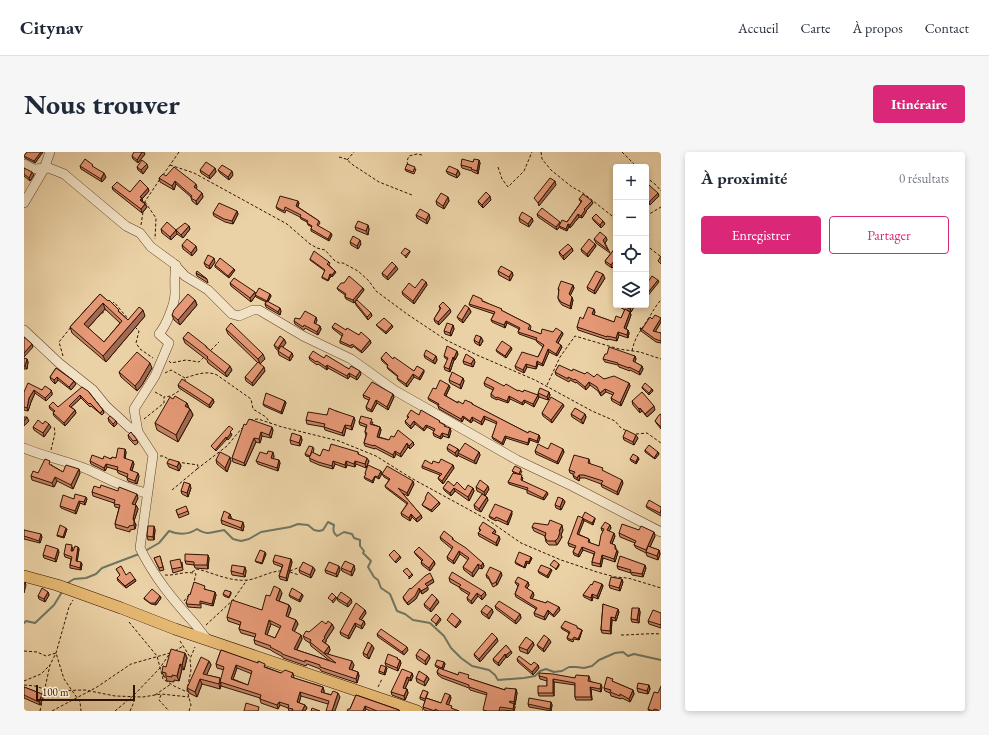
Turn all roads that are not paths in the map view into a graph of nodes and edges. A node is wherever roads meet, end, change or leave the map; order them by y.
1 (50, 152) edge
2 (24, 164) edge
3 (44, 169) junction
4 (24, 203) edge
5 (176, 265) junction
6 (24, 330) edge
7 (136, 428) junction
8 (24, 448) edge
9 (147, 493) junction
10 (661, 532) edge
11 (24, 576) edge
12 (207, 639) junction
13 (417, 711) edge

1 - 3 street
2 - 3 street
3 - 4 street
3 - 5 street
5 - 7 street
5 - 10 street
6 - 7 street
7 - 9 street
8 - 9 street
9 - 12 street
11 - 12 main road
12 - 13 main road

